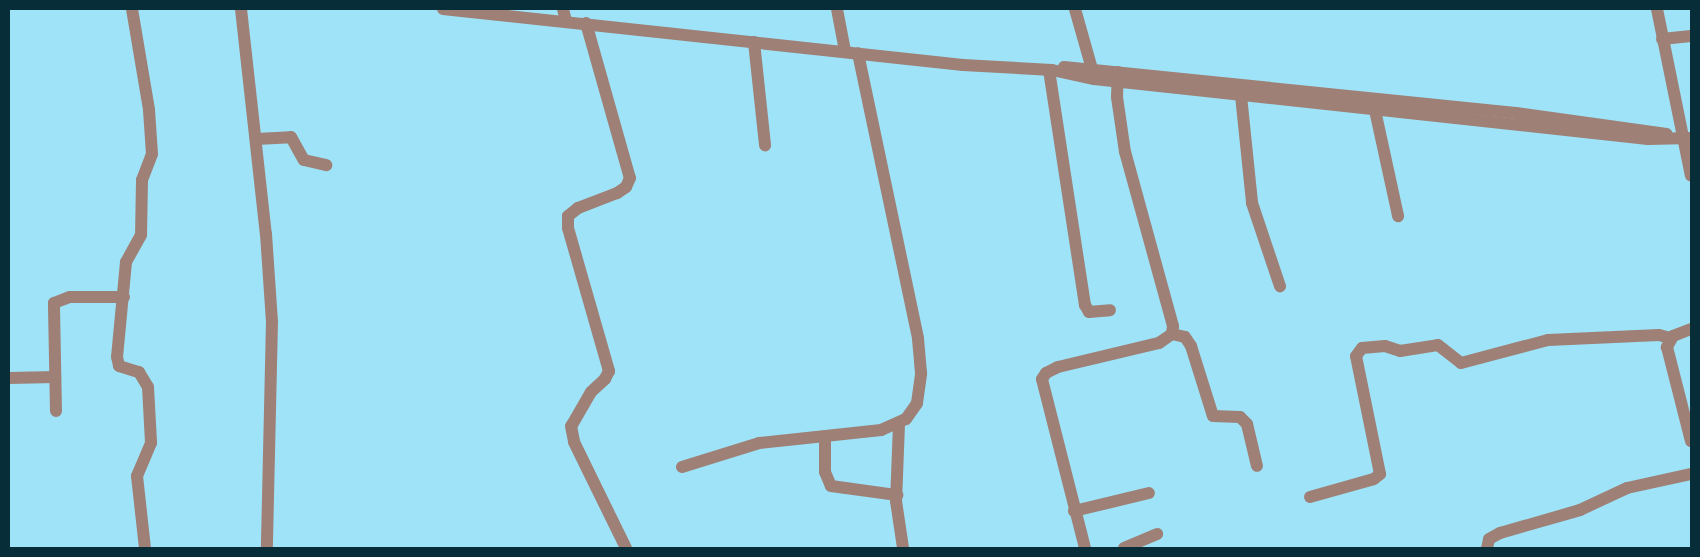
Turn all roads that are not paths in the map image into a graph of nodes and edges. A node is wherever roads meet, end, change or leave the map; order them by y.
1 (132, 9) edge
2 (241, 9) edge
3 (443, 9) edge
4 (837, 9) edge
5 (1075, 9) edge
6 (1657, 9) edge
7 (564, 15) edge
8 (586, 23) junction
9 (1691, 36) edge
10 (1662, 39) junction
11 (754, 42) junction
12 (851, 52) junction
13 (1092, 69) junction
14 (1050, 70) junction
15 (1117, 76) junction
16 (1240, 88) junction
17 (1373, 104) junction
18 (1682, 137) edge
19 (256, 139) junction
20 (765, 145) dead end
21 (326, 165) dead end
22 (1691, 176) edge
23 (1398, 216) dead end
24 (1280, 286) dead end
25 (124, 297) junction
26 (1110, 310) dead end
27 (1691, 329) edge
28 (1172, 334) junction
29 (1670, 338) junction
30 (55, 377) junction
31 (9, 378) edge
32 (56, 411) dead end
33 (899, 424) junction
34 (824, 436) junction
35 (1691, 441) edge
36 (1257, 466) dead end
37 (682, 467) dead end
38 (1691, 474) edge
39 (1149, 494) dead end
40 (897, 495) junction
41 (1310, 497) dead end
42 (1074, 511) junction
43 (1157, 534) dead end
44 (145, 548) edge
45 (267, 548) edge
46 (626, 548) edge
47 (902, 548) edge
48 (1084, 548) edge
49 (1124, 548) edge
50 (1487, 548) edge

1 - 25 street
2 - 19 street
3 - 7 street
4 - 12 street
5 - 13 street
6 - 10 street
7 - 8 street
8 - 11 street
8 - 46 street
9 - 10 street
10 - 18 street
11 - 12 street
11 - 20 street
12 - 14 street
12 - 33 street
13 - 14 street
13 - 15 street
14 - 15 street
14 - 26 street
15 - 16 street
15 - 28 street
16 - 17 street
16 - 24 street
17 - 18 street
17 - 23 street
18 - 22 street
19 - 21 street
19 - 45 street
25 - 30 street
25 - 44 street
27 - 29 street
28 - 36 street
28 - 42 street
29 - 35 street
29 - 41 street
30 - 31 street
30 - 32 street
33 - 34 street
33 - 40 street
34 - 37 street
34 - 40 street
38 - 50 street
39 - 42 street
40 - 47 street
42 - 48 street
43 - 49 street

